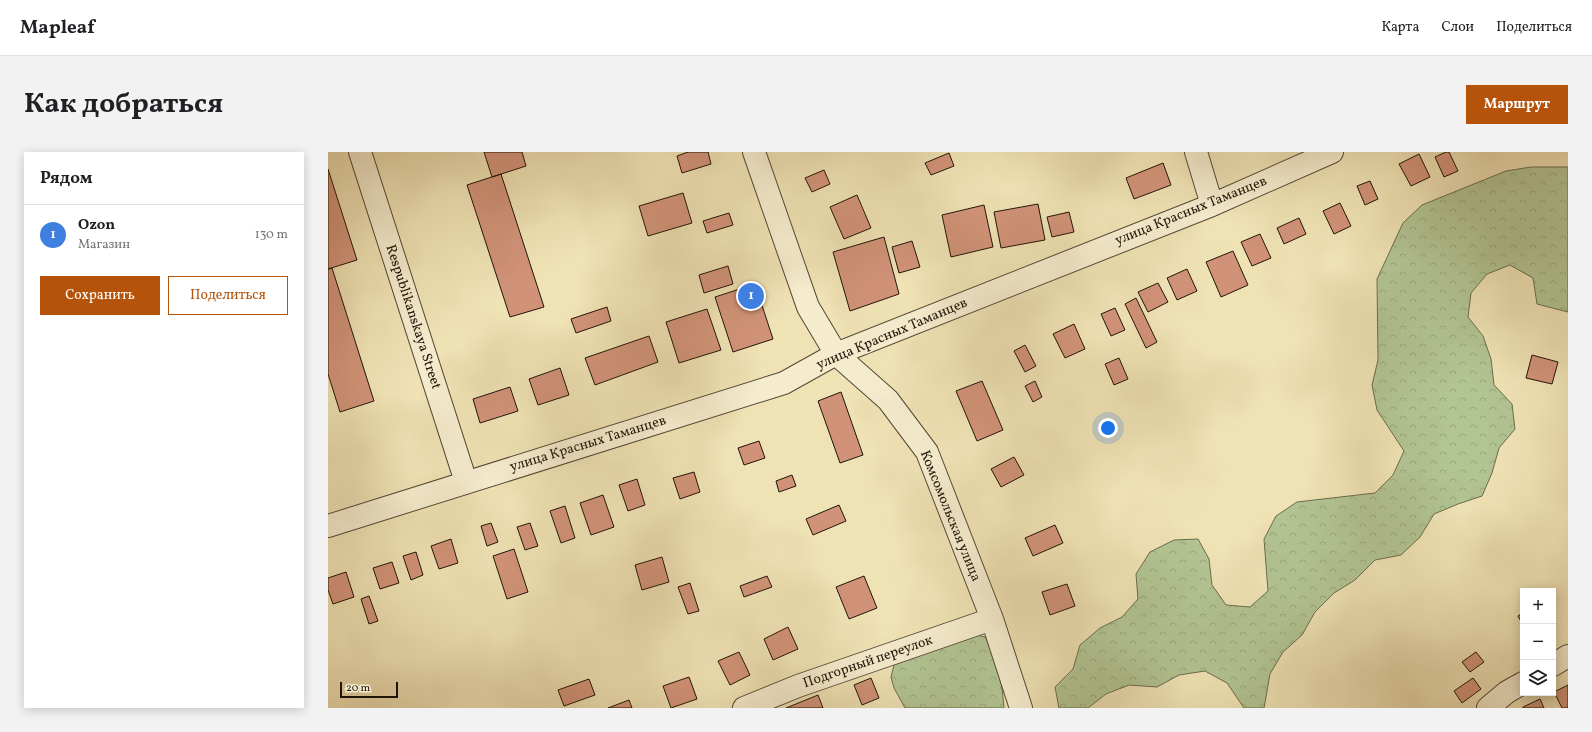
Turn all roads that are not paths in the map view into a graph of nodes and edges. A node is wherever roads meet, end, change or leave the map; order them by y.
1 (360, 152) edge
2 (754, 152) edge
3 (1196, 152) edge
4 (1332, 152) edge
5 (1212, 204) junction
6 (836, 354) junction
7 (466, 482) junction
8 (328, 526) edge
9 (992, 619) junction
10 (1568, 656) edge
11 (1556, 663) edge
12 (1520, 685) edge
13 (744, 708) edge
14 (1021, 708) edge
15 (1488, 708) edge

1 - 7 street, Respublikanskaya Street
2 - 6 street, Комсомольская улица
3 - 5 street
4 - 5 street, улица Красных Таманцев
5 - 6 street, улица Красных Таманцев
6 - 7 street, улица Красных Таманцев
6 - 9 street, Комсомольская улица
7 - 8 street, улица Красных Таманцев
9 - 13 street, Подгорный переулок
9 - 14 street, Комсомольская улица
10 - 11 street
12 - 15 street

